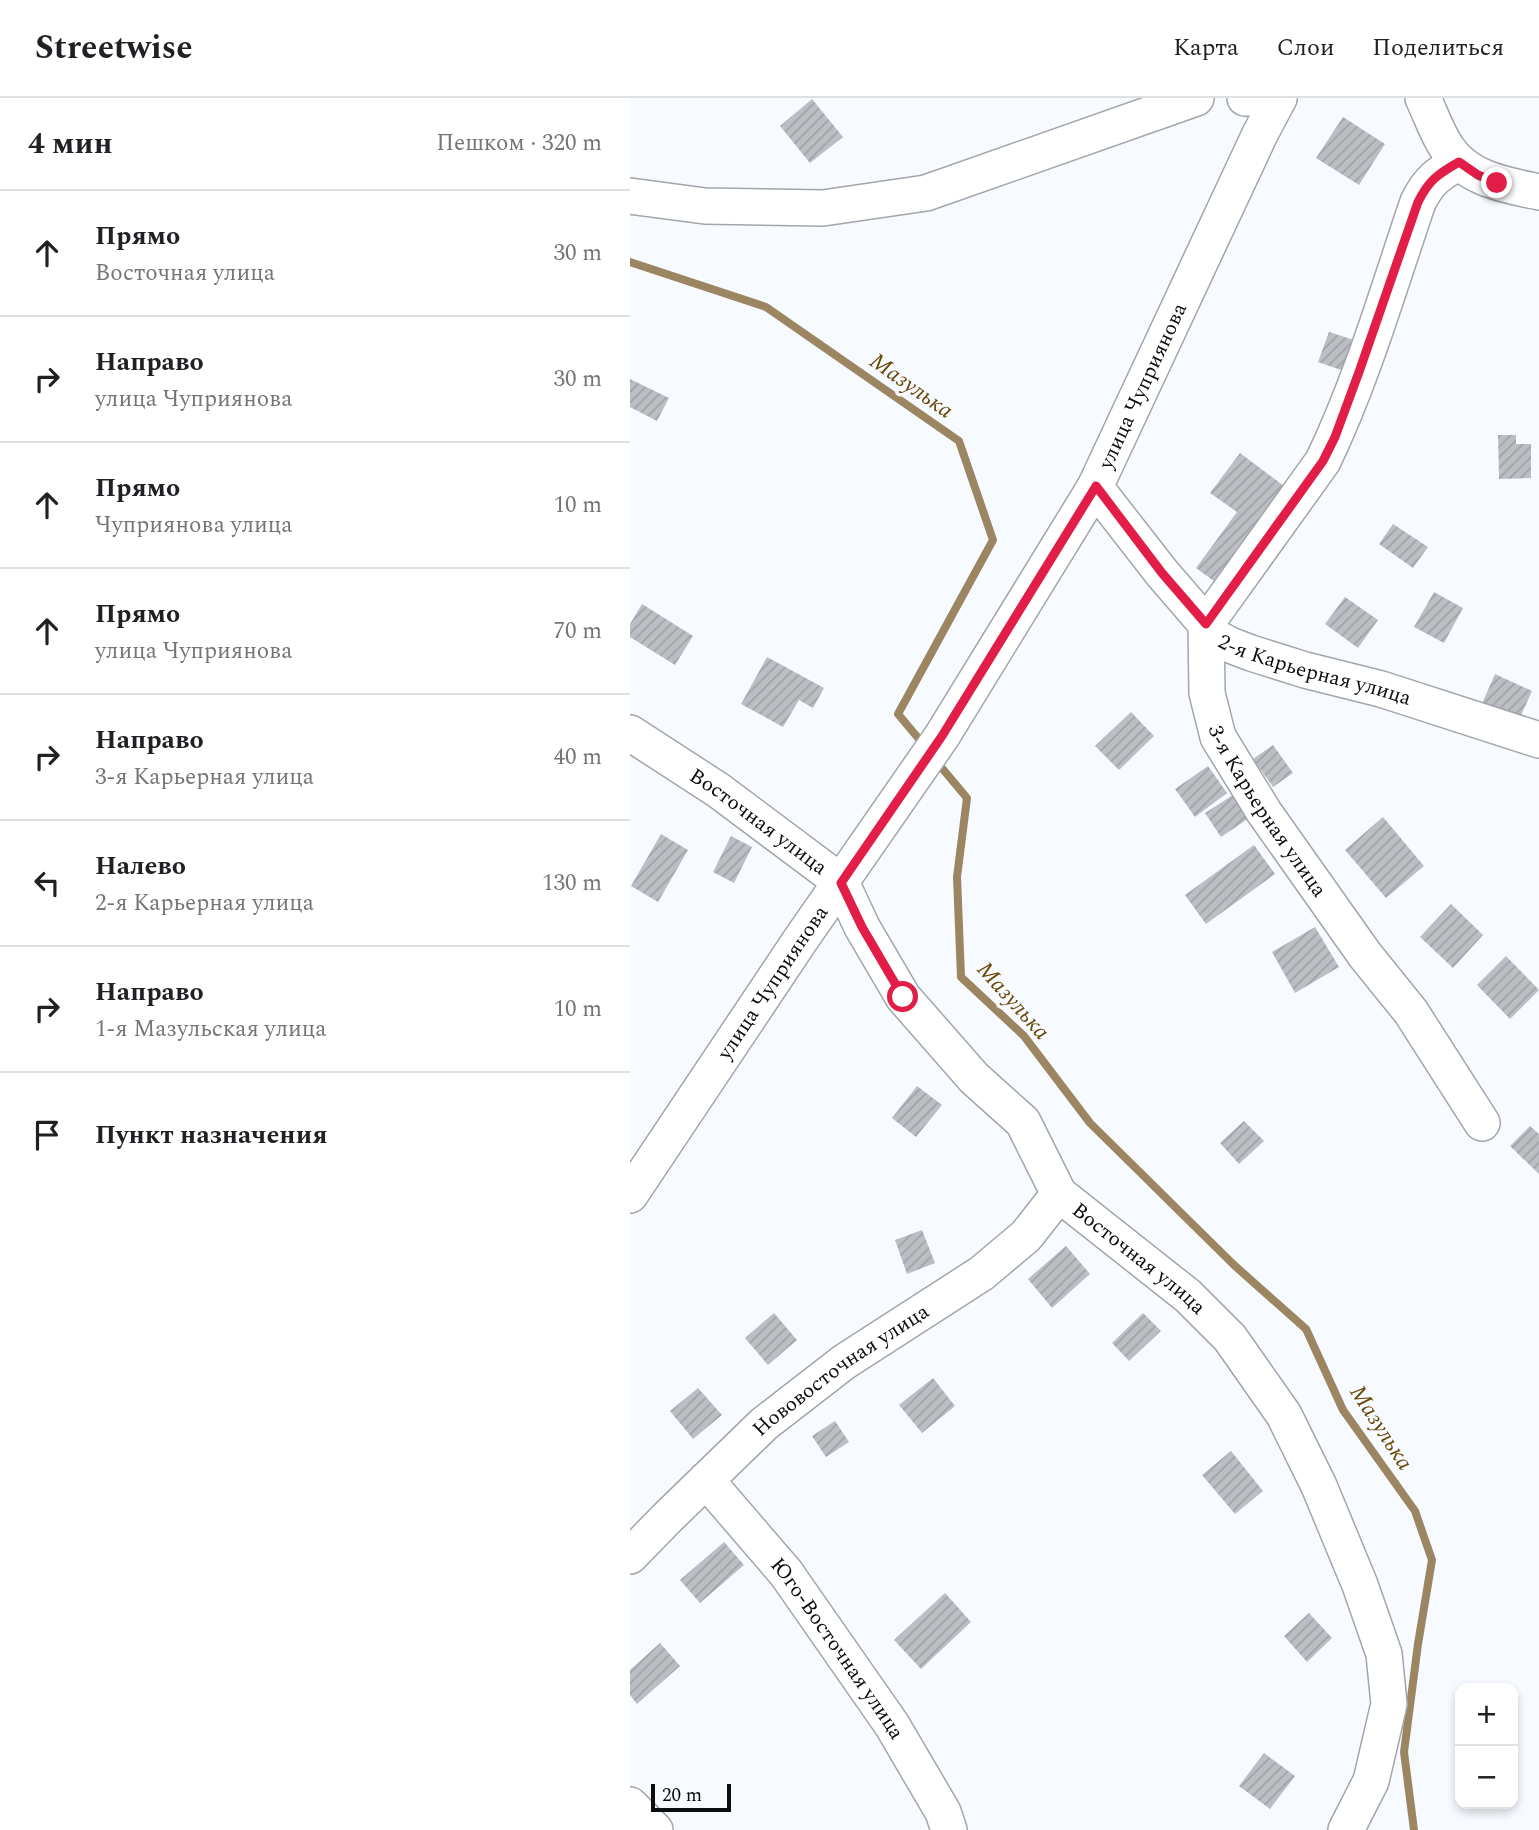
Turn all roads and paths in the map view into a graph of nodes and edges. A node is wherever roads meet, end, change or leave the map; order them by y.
1 (1196, 98) edge
2 (1245, 98) edge
3 (1279, 98) edge
4 (1423, 98) edge
5 (1459, 162) junction
6 (1539, 192) edge
7 (630, 196) edge
8 (1096, 486) junction
9 (1206, 624) junction
10 (630, 733) edge
11 (1539, 740) edge
12 (841, 883) junction
13 (1482, 1123) dead end
14 (1059, 1194) junction
15 (630, 1195) edge
16 (706, 1480) junction
17 (630, 1556) edge
18 (630, 1805) edge
19 (655, 1830) edge
20 (949, 1830) edge
21 (1346, 1830) edge

1 - 7 street
2 - 3 street
3 - 8 street, улица Чуприянова
4 - 5 street
5 - 6 street
5 - 9 street, 2-я Карьерная улица
8 - 9 street
8 - 12 street, улица Чуприянова
9 - 11 street, 2-я Карьерная улица
9 - 13 street, 3-я Карьерная улица
10 - 12 street, Восточная улица
12 - 14 street, Восточная улица
12 - 15 street, улица Чуприянова
14 - 16 street, Нововосточная улица
14 - 21 street, Восточная улица
16 - 17 street, Нововосточная улица
16 - 20 street, Юго-Восточная улица
18 - 19 street

